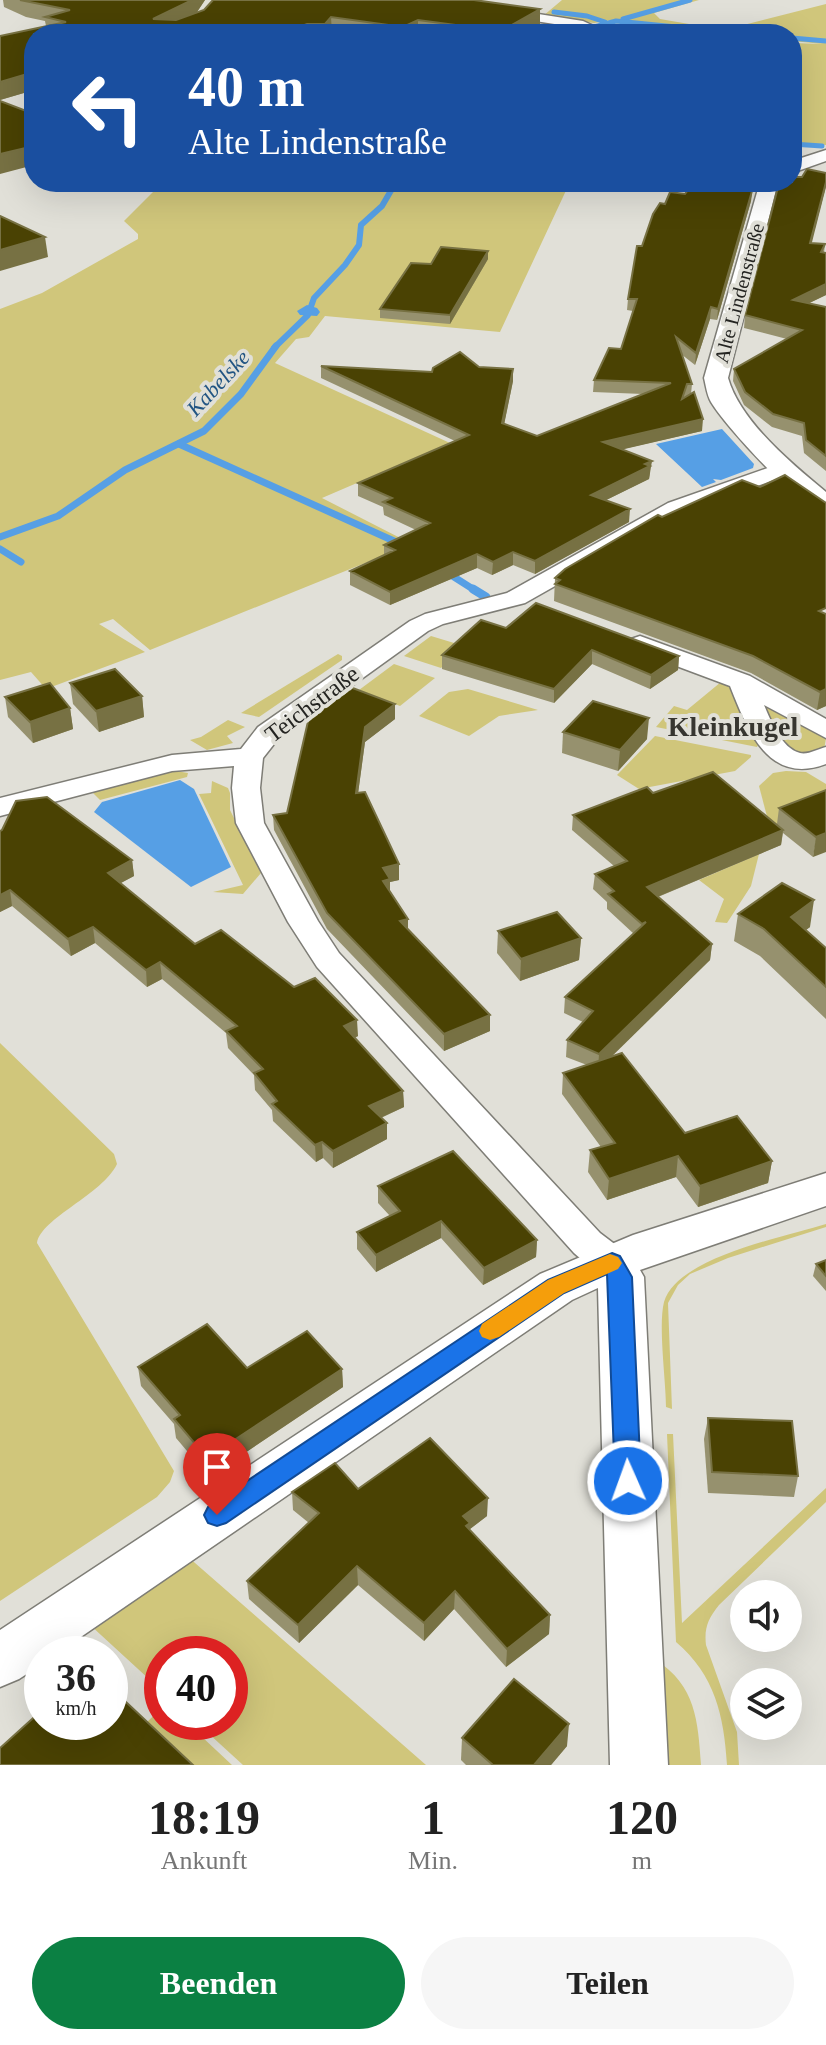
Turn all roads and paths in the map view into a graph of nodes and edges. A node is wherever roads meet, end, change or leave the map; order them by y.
1 (484, 10) edge
2 (576, 24) edge
3 (826, 155) edge
4 (802, 163) edge
5 (766, 192) edge
6 (782, 469) junction
7 (826, 506) edge
8 (516, 598) junction
9 (548, 610) edge
10 (617, 635) edge
11 (741, 681) junction
12 (826, 730) edge
13 (826, 755) edge
14 (249, 757) junction
15 (0, 807) edge
16 (826, 1189) edge
17 (612, 1262) junction
18 (0, 1661) edge
19 (639, 1765) edge

1 - 2 street
3 - 4 street
5 - 6 street, Alte Lindenstraße
6 - 7 street, Alte Lindenstraße
6 - 8 street, Teichstraße
8 - 9 street
8 - 14 street, Teichstraße
10 - 11 street
11 - 12 street
11 - 13 street
14 - 15 street
14 - 17 street, Teichstraße
16 - 17 street
17 - 18 street
17 - 19 street

